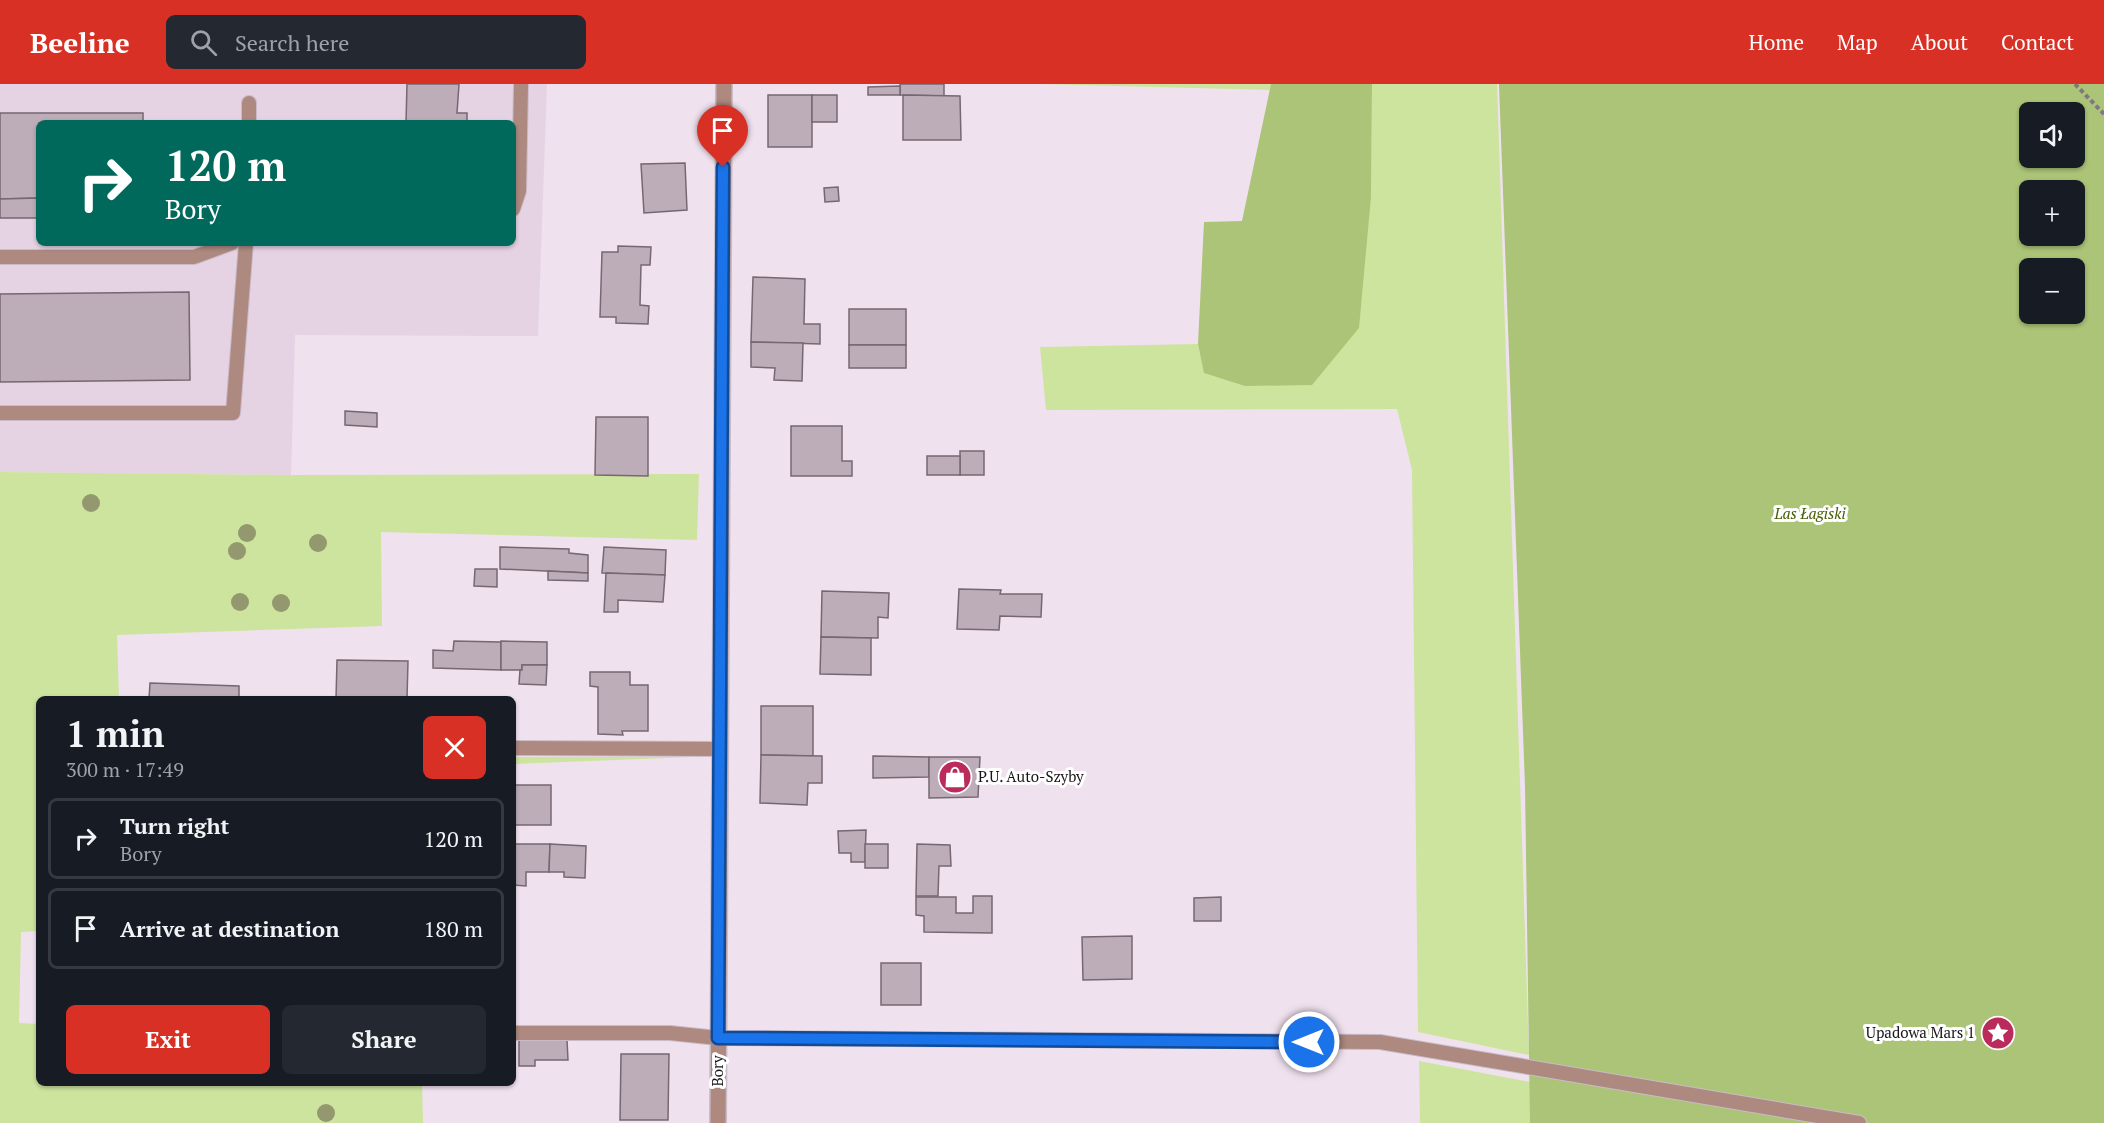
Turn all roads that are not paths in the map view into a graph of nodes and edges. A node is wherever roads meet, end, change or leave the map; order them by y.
1 (521, 84) edge
2 (724, 84) edge
3 (249, 103) dead end
4 (249, 120) edge
5 (516, 200) edge
6 (224, 246) edge
7 (246, 246) edge
8 (0, 257) edge
9 (0, 414) edge
10 (516, 748) edge
11 (720, 749) junction
12 (516, 1033) edge
13 (718, 1038) junction
14 (718, 1123) edge
15 (1859, 1123) edge

1 - 5 lane
2 - 11 street, Bory
3 - 4 lane
6 - 8 lane
7 - 9 lane
10 - 11 lane
11 - 13 street, Bory
12 - 13 lane
13 - 14 street, Bory
13 - 15 lane

